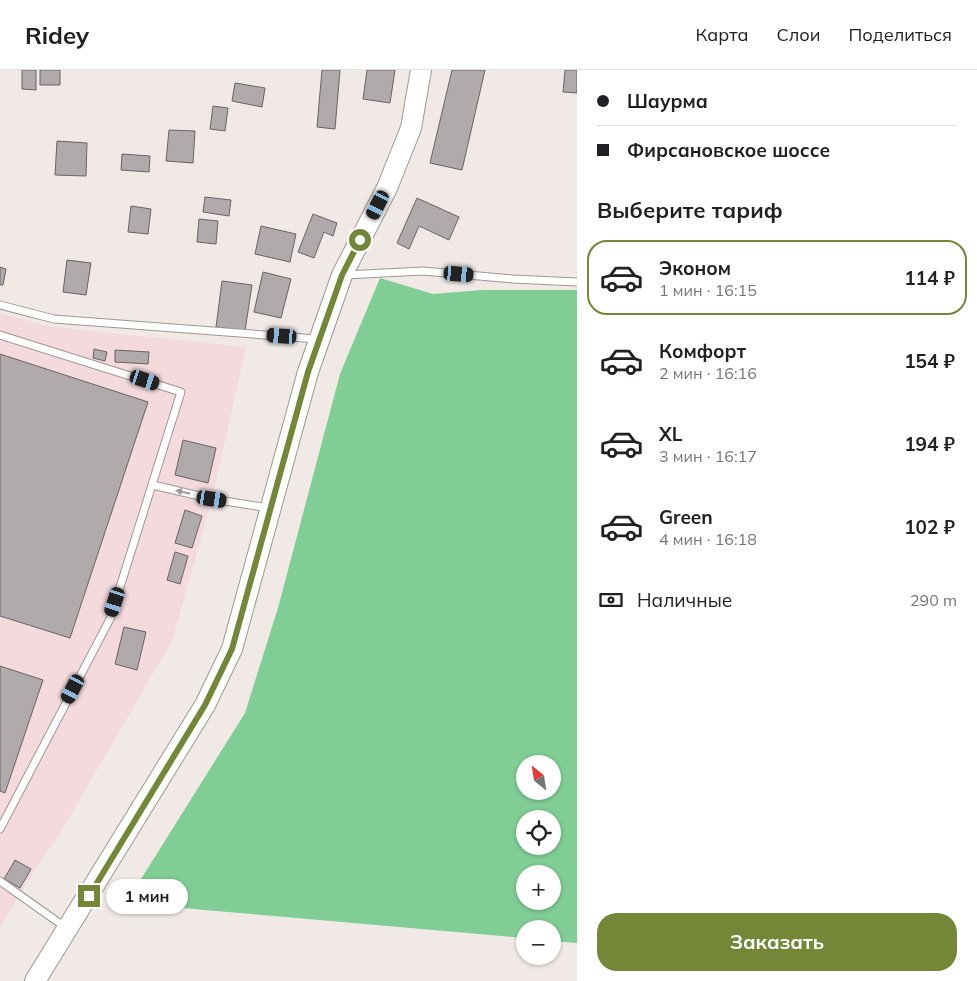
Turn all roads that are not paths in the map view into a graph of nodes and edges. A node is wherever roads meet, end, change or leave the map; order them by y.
1 (421, 70) edge
2 (342, 275) junction
3 (577, 282) edge
4 (0, 305) edge
5 (0, 335) edge
6 (319, 339) junction
7 (153, 485) junction
8 (270, 508) junction
9 (0, 829) edge
10 (0, 881) edge
11 (68, 929) junction
12 (35, 981) edge

1 - 2 main road
2 - 3 lane
2 - 6 main road
4 - 6 lane
5 - 7 lane
6 - 8 main road
8 -> 7 lane
7 - 9 lane
8 - 11 main road
10 - 11 lane
11 - 12 main road

